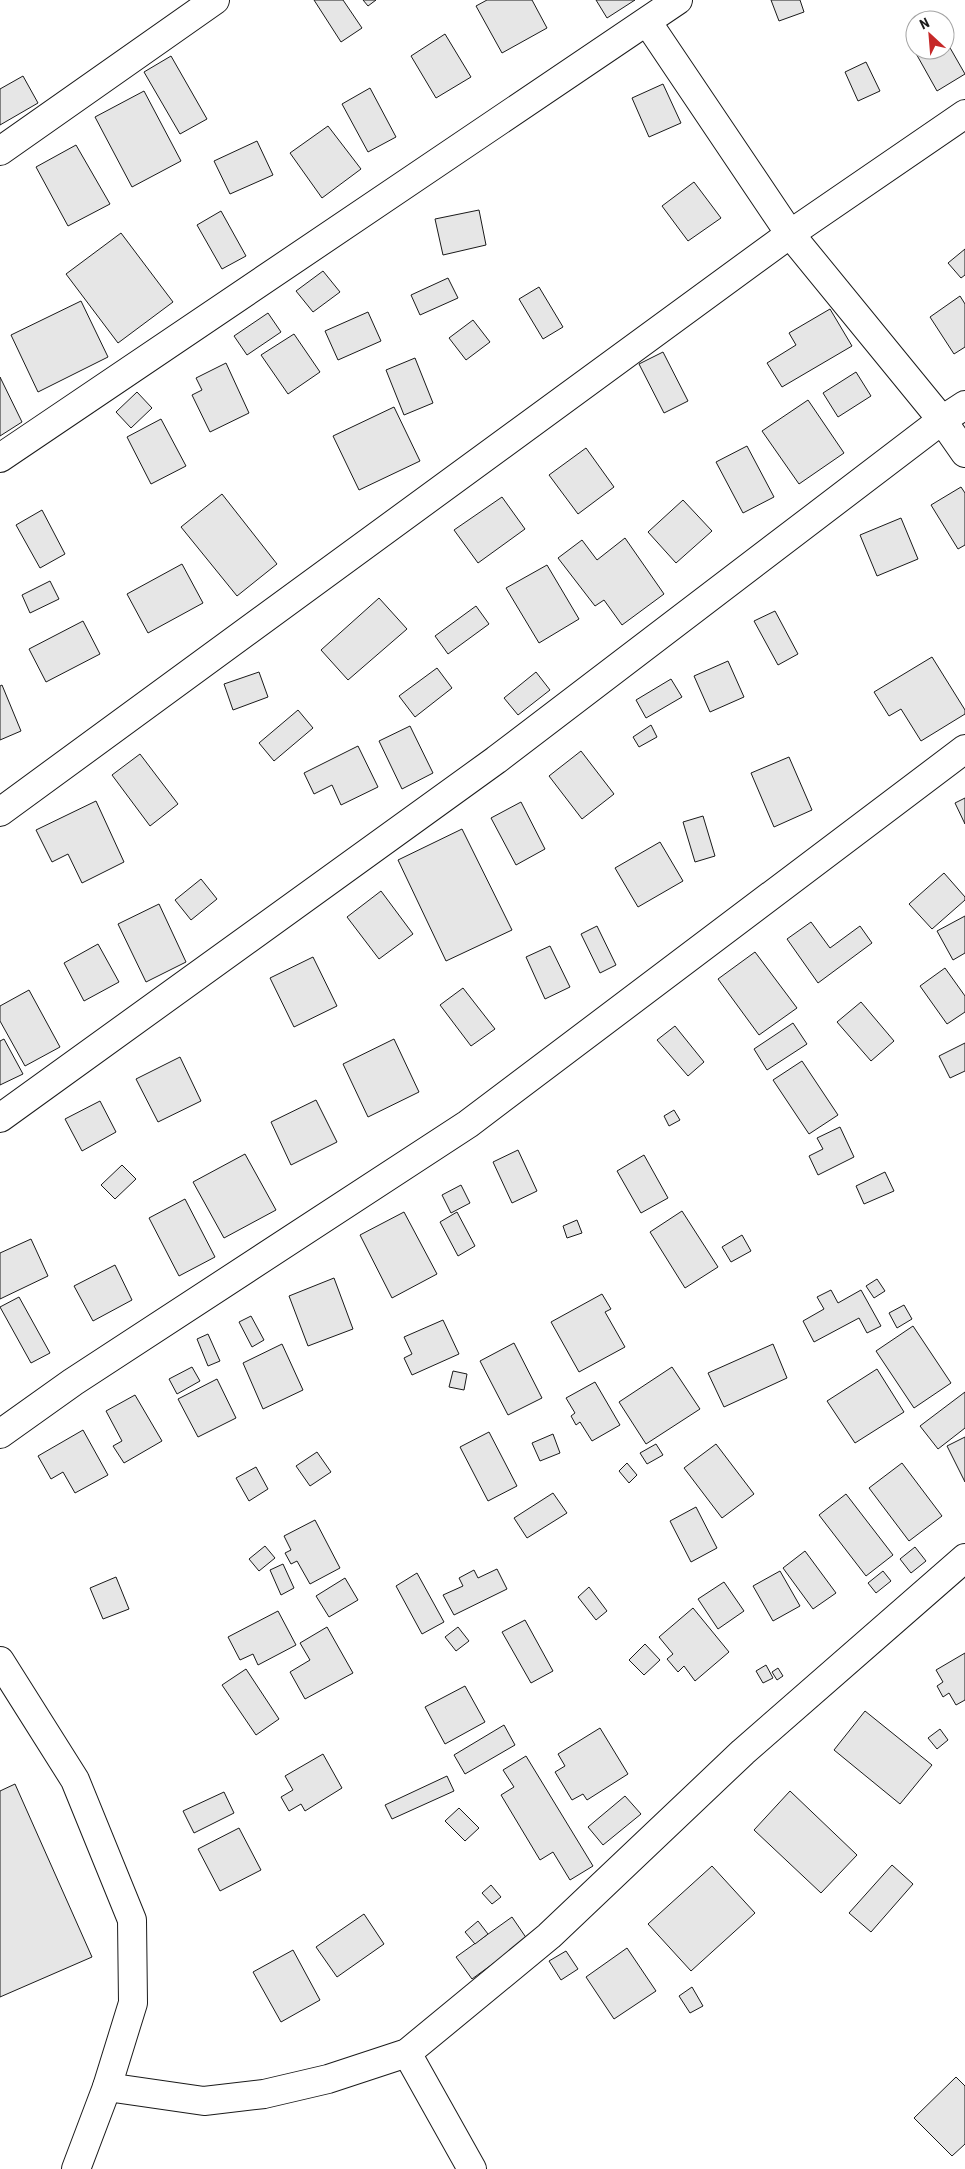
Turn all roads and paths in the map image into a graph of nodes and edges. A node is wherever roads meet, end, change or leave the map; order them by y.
1 (215, 0) edge
2 (678, 0) edge
3 (648, 22) junction
4 (965, 114) edge
5 (0, 151) edge
6 (790, 234) junction
7 (965, 405) edge
8 (942, 420) junction
9 (965, 453) edge
10 (0, 458) edge
11 (965, 749) edge
12 (0, 812) edge
13 (0, 1118) edge
14 (0, 1434) edge
15 (965, 1558) edge
16 (0, 1661) edge
17 (407, 2053) junction
18 (107, 2087) junction
19 (76, 2169) edge
20 (472, 2169) edge

1 - 5 street
2 - 3 street
3 - 6 street
3 - 10 street
4 - 6 street
6 - 8 street
6 - 12 street
7 - 8 street
8 - 9 street
8 - 13 street
11 - 14 street
15 - 17 street
16 - 18 street
17 - 18 street
17 - 20 street
18 - 19 street

